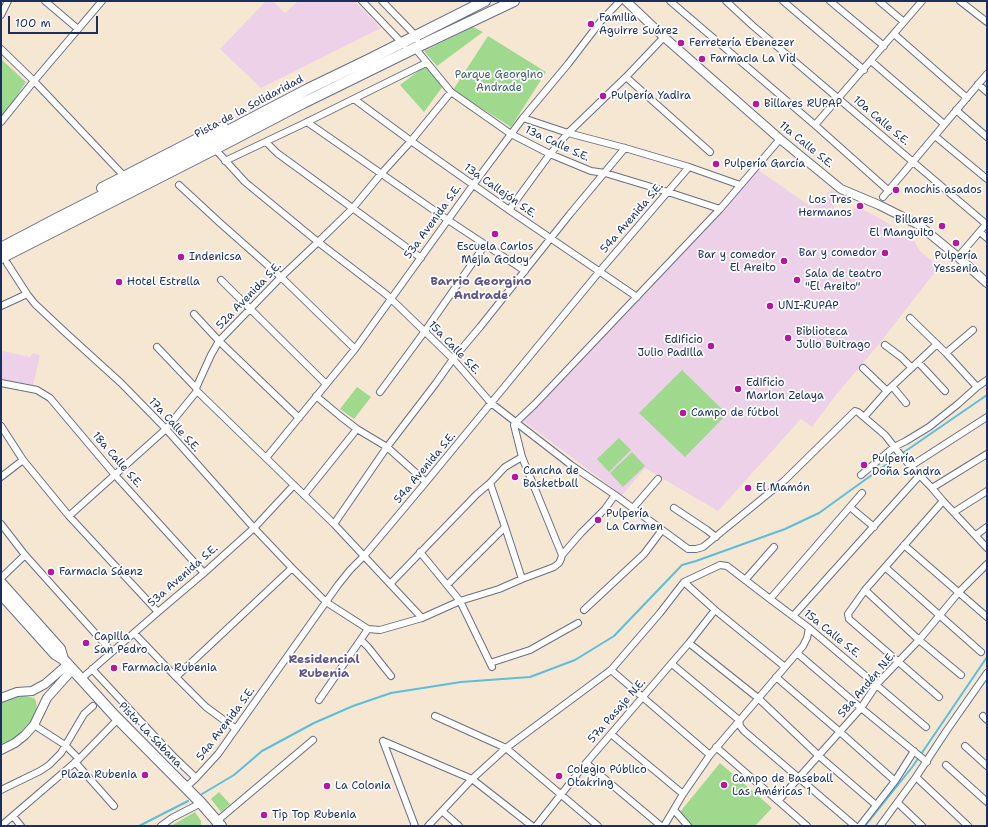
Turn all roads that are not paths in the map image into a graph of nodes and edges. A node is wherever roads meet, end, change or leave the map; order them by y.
1 (8, 1) edge
2 (45, 1) edge
3 (102, 1) edge
4 (363, 1) edge
5 (382, 1) edge
6 (485, 1) edge
7 (514, 1) edge
8 (620, 1) edge
9 (626, 1) edge
10 (670, 1) edge
11 (726, 1) edge
12 (783, 1) edge
13 (830, 1) edge
14 (879, 1) edge
15 (922, 1) edge
16 (960, 1) edge
17 (1, 14) edge
18 (904, 22) junction
19 (987, 22) edge
20 (78, 29) junction
21 (894, 34) junction
22 (416, 36) junction
23 (664, 37) junction
24 (402, 43) junction
25 (884, 46) junction
26 (415, 48) junction
27 (1, 49) edge
28 (871, 61) junction
29 (426, 63) junction
30 (864, 70) junction
31 (987, 74) edge
32 (626, 78) junction
33 (34, 81) junction
34 (978, 84) junction
35 (452, 92) junction
36 (987, 92) edge
37 (967, 98) junction
38 (354, 99) junction
39 (839, 99) junction
40 (956, 110) junction
41 (523, 118) junction
42 (1, 122) edge
43 (245, 122) junction
44 (307, 122) junction
45 (944, 124) junction
46 (815, 126) junction
47 (568, 133) junction
48 (511, 134) junction
49 (935, 136) junction
50 (987, 137) edge
51 (780, 139) junction
52 (411, 141) junction
53 (266, 142) junction
54 (625, 148) junction
55 (215, 149) junction
56 (710, 152) dead end
57 (550, 154) junction
58 (198, 158) junction
59 (225, 160) junction
60 (913, 162) junction
61 (690, 167) junction
62 (605, 173) junction
63 (381, 174) junction
64 (124, 176) junction
65 (987, 179) edge
66 (179, 185) dead end
67 (473, 185) junction
68 (740, 185) junction
69 (889, 191) junction
70 (668, 192) junction
71 (883, 197) dead end
72 (352, 208) junction
73 (720, 209) junction
74 (509, 210) junction
75 (448, 220) junction
76 (987, 224) edge
77 (980, 232) junction
78 (551, 238) junction
79 (987, 238) edge
80 (27, 240) junction
81 (1, 241) edge
82 (318, 242) junction
83 (485, 246) junction
84 (1, 248) edge
85 (958, 257) junction
86 (421, 258) junction
87 (3, 262) edge
88 (525, 271) junction
89 (599, 272) junction
90 (281, 277) junction
91 (221, 280) dead end
92 (987, 283) edge
93 (27, 294) junction
94 (637, 297) junction
95 (391, 300) junction
96 (1, 306) edge
97 (250, 308) junction
98 (194, 314) dead end
99 (910, 318) dead end
100 (973, 330) dead end
101 (425, 331) junction
102 (219, 341) junction
103 (937, 344) junction
104 (885, 345) dead end
105 (157, 347) dead end
106 (356, 349) junction
107 (946, 353) junction
108 (452, 358) junction
109 (918, 362) junction
110 (863, 368) dead end
111 (912, 368) junction
112 (987, 380) edge
113 (1, 384) edge
114 (326, 384) junction
115 (977, 387) junction
116 (889, 389) junction
117 (197, 390) junction
118 (945, 391) dead end
119 (380, 392) dead end
120 (316, 396) junction
121 (491, 403) junction
122 (906, 403) dead end
123 (864, 417) junction
124 (987, 417) edge
125 (298, 418) junction
126 (516, 422) junction
127 (1, 426) edge
128 (166, 429) junction
129 (357, 429) junction
130 (387, 447) junction
131 (896, 450) junction
132 (987, 454) edge
133 (522, 457) junction
134 (266, 458) junction
135 (23, 460) junction
136 (910, 466) junction
137 (115, 475) junction
138 (861, 475) dead end
139 (919, 476) junction
140 (1, 477) edge
141 (658, 479) dead end
142 (426, 482) junction
143 (490, 483) junction
144 (294, 485) junction
145 (932, 488) junction
146 (987, 491) edge
147 (862, 493) dead end
148 (304, 495) junction
149 (615, 495) junction
150 (943, 501) junction
151 (850, 507) junction
152 (633, 508) junction
153 (674, 508) dead end
154 (954, 512) junction
155 (69, 516) junction
156 (1, 524) edge
157 (334, 524) junction
158 (505, 527) junction
159 (874, 527) junction
160 (987, 527) edge
161 (254, 528) junction
162 (662, 530) junction
163 (976, 535) junction
164 (716, 537) junction
165 (904, 545) junction
166 (774, 546) dead end
167 (987, 548) edge
168 (420, 552) junction
169 (25, 555) junction
170 (562, 555) junction
171 (364, 556) junction
172 (987, 564) edge
173 (292, 568) junction
174 (884, 568) junction
175 (204, 573) junction
176 (1, 578) edge
177 (522, 579) junction
178 (746, 580) junction
179 (684, 582) junction
180 (1, 584) edge
181 (390, 584) junction
182 (447, 585) junction
183 (865, 590) junction
184 (959, 592) junction
185 (1, 594) edge
186 (770, 600) junction
187 (460, 601) junction
188 (326, 602) junction
189 (584, 610) dead end
190 (714, 610) junction
191 (158, 612) junction
192 (939, 615) junction
193 (793, 616) junction
194 (987, 617) edge
195 (422, 618) junction
196 (578, 623) dead end
197 (809, 628) junction
198 (368, 629) junction
199 (134, 633) junction
200 (361, 640) junction
201 (919, 640) junction
202 (689, 643) junction
203 (112, 652) junction
204 (981, 652) dead end
205 (797, 654) junction
206 (898, 662) junction
207 (68, 664) junction
208 (672, 664) junction
209 (785, 667) junction
210 (92, 669) junction
211 (611, 670) junction
212 (987, 673) edge
213 (961, 675) dead end
214 (391, 676) dead end
215 (176, 677) junction
216 (776, 677) junction
217 (81, 679) junction
218 (877, 684) junction
219 (32, 691) junction
220 (643, 697) junction
221 (939, 697) dead end
222 (1, 698) edge
223 (758, 698) junction
224 (318, 700) dead end
225 (44, 704) junction
226 (92, 706) dead end
227 (861, 708) junction
228 (435, 716) dead end
229 (118, 720) junction
230 (739, 720) junction
231 (34, 725) junction
232 (926, 727) dead end
233 (236, 729) junction
234 (840, 732) junction
235 (611, 734) junction
236 (313, 740) dead end
237 (65, 745) junction
238 (965, 746) dead end
239 (716, 747) junction
240 (506, 748) junction
241 (1, 750) edge
242 (915, 752) junction
243 (710, 755) junction
244 (819, 756) junction
245 (77, 760) junction
246 (924, 760) junction
247 (586, 763) junction
248 (946, 765) dead end
249 (987, 766) edge
250 (916, 777) junction
251 (196, 778) junction
252 (799, 778) junction
253 (472, 779) junction
254 (895, 781) junction
255 (185, 788) junction
256 (1, 790) edge
257 (683, 794) junction
258 (560, 795) junction
259 (778, 801) junction
260 (987, 802) edge
261 (201, 803) junction
262 (898, 803) junction
263 (876, 805) junction
264 (114, 806) dead end
265 (674, 810) junction
266 (442, 811) junction
267 (13, 816) junction
268 (219, 824) edge
269 (1, 826) edge
270 (21, 826) edge
271 (161, 826) edge
272 (415, 826) edge
273 (428, 826) edge
274 (458, 826) edge
275 (532, 826) edge
276 (536, 826) edge
277 (598, 826) edge
278 (662, 826) edge
279 (688, 826) edge
280 (807, 826) edge
281 (855, 826) edge
282 (860, 826) edge
283 (880, 826) edge
284 (922, 826) edge
285 (968, 826) edge

1 - 17 street
2 - 20 street
3 - 20 street
4 - 24 street
5 - 22 street
6 - 22 main road, Pista de la Solidaridad
7 - 26 main road, Pista de la Solidaridad
8 - 41 street, 53a Avenida S.E.
9 - 23 street, 11a Calle S.E.
10 - 46 street
11 - 39 street, 10a Calle S.E.
12 - 30 street
13 - 25 street
14 - 18 street
15 - 18 street
16 - 19 street
18 - 21 street
20 - 33 street
21 - 25 street
21 - 37 street
22 - 24 main road, Pista de la Solidaridad
22 - 26 street
23 - 32 street
23 - 51 street, 11a Calle S.E.
24 - 26 street
24 - 43 main road, Pista de la Solidaridad
25 - 28 street
26 - 29 street, 13a Calle S.E.
26 - 55 main road, Pista de la Solidaridad
27 - 33 street
28 - 30 street
28 - 45 street
29 - 35 street, 13a Calle S.E.
29 - 38 street
30 - 39 street
31 - 34 street
32 - 47 street
32 - 56 street
33 - 42 street
33 - 64 street
34 - 36 street
34 - 37 street
35 - 48 street, 13a Calle S.E.
35 - 52 street, 52a Avenida S.E.
37 - 40 street
38 - 44 street
38 - 52 street, 13a Callejón S.E.
39 - 46 street
39 - 60 street, 10a Calle S.E.
40 - 45 street
40 - 50 street
41 - 47 street
41 - 48 street, 53a Avenida S.E.
43 - 64 main road
43 - 80 main road, Pista de la Solidaridad
44 - 53 street
44 - 63 street
45 - 49 street
46 - 69 street
47 - 54 street
47 - 57 street
48 - 57 street, 13a Calle S.E.
48 - 67 street, 53a Avenida S.E.
49 - 60 street
49 - 65 street
51 - 68 street
51 - 85 street, 11a Calle S.E.
52 - 63 street, 52a Avenida S.E.
52 - 67 street, 13a Callejón S.E.
53 - 59 street
53 - 72 street
54 - 61 street
54 - 62 street
55 - 58 main road, Pista de la Solidaridad
55 - 59 street, 15a Calle S.E.
57 - 62 street, 13a Calle S.E.
57 - 74 street
58 - 80 main road, Pista de la Solidaridad
58 - 87 main road, Pista de la Solidaridad
59 - 82 street, 15a Calle S.E.
60 - 69 street
60 - 76 street, 10a Calle S.E.
61 - 68 street
61 - 70 street, 54a Avenida S.E.
62 - 70 street, 13a Calle S.E.
62 - 78 street
63 - 72 street, 52a Avenida S.E.
63 - 75 street
64 - 81 main road
66 - 90 street
67 - 74 street, 13a Callejón S.E.
67 - 75 street, 53a Avenida S.E.
68 - 73 street
69 - 71 street
70 - 73 street, 13a Calle S.E.
70 - 89 street, 54a Avenida S.E.
72 - 82 street, 52a Avenida S.E.
72 - 86 street
73 - 94 street
74 - 78 street, 13a Callejón S.E.
75 - 83 street
75 - 86 street, 53a Avenida S.E.
76 - 77 street
77 - 79 street
77 - 85 street
78 - 88 street
78 - 89 street, 13a Callejón S.E.
80 - 84 main road
80 - 87 main road
82 - 90 street, 52a Avenida S.E.
82 - 95 street, 15a Calle S.E.
83 - 88 street
83 - 101 street
85 - 92 street, 11a Calle S.E.
86 - 95 street, 53a Avenida S.E.
87 - 93 street, 17a Calle S.E.
88 - 108 street
89 - 94 street, 13a Callejón S.E.
89 - 121 street, 54a Avenida S.E.
90 - 97 street, 52a Avenida S.E.
90 - 106 street
91 - 97 street
93 - 96 street
93 - 128 street, 17a Calle S.E.
94 - 126 street
95 - 101 street, 15a Calle S.E.
95 - 106 street, 53a Avenida S.E.
97 - 102 street, 52a Avenida S.E.
97 - 114 street
98 - 102 street
99 - 103 street
100 - 107 street
101 - 108 street, 15a Calle S.E.
101 - 119 street
102 - 117 street, 52a Avenida S.E.
102 - 125 street
103 - 107 street
103 - 109 street
104 - 111 street
105 - 117 street
106 - 114 street, 53a Avenida S.E.
107 - 115 street
108 - 121 street, 15a Calle S.E.
108 - 130 street
109 - 111 street
109 - 118 street
110 - 116 street
111 - 116 street
112 - 115 street
113 - 137 street, 18a Calle S.E.
114 - 120 street, 53a Avenida S.E.
115 - 131 street
116 - 122 street
116 - 123 street
117 - 128 street, 52a Avenida S.E.
117 - 134 street
120 - 125 street, 53a Avenida S.E.
120 - 129 street
121 - 126 street, 15a Calle S.E.
121 - 142 street, 54a Avenida S.E.
123 - 131 street
123 - 164 street
124 - 136 street
125 - 134 street, 53a Avenida S.E.
126 - 133 street
126 - 149 street, 15a Calle S.E.
127 - 135 street
128 - 137 street, 52a Avenida S.E.
128 - 161 street, 17a Calle S.E.
129 - 130 street
129 - 148 street
130 - 142 street
130 - 157 street
131 - 136 street
131 - 138 street
132 - 145 street
133 - 143 street
133 - 170 street
134 - 144 street
135 - 140 street
135 - 155 street
136 - 139 street
137 - 155 street, 52a Avenida S.E.
137 - 175 street, 18a Calle S.E.
139 - 145 street
139 - 159 street
141 - 152 street
142 - 171 street, 54a Avenida S.E.
143 - 158 street
143 - 168 street
144 - 148 street
144 - 161 street, 53a Avenida S.E.
145 - 150 street
146 - 154 street
147 - 151 street
148 - 157 street
149 - 152 street, 15a Calle S.E.
149 - 170 street
150 - 154 street
150 - 165 street
151 - 159 street
151 - 186 street
152 - 162 street, 15a Calle S.E.
153 - 164 street
154 - 163 street
155 - 191 street
156 - 169 street
157 - 171 street
158 - 177 street
158 - 182 street
159 - 193 street
160 - 163 street
161 - 173 street, 17a Calle S.E.
161 - 175 street, 53a Avenida S.E.
162 - 164 street, 15a Calle S.E.
162 - 189 street
163 - 167 street
165 - 174 street
165 - 184 street
166 - 178 street
168 - 181 street
168 - 182 street
169 - 176 street
169 - 203 street
170 - 177 street
171 - 181 street
171 - 188 street, 54a Avenida S.E.
172 - 184 street, 58a Andén N.E.
173 - 188 street, 17a Calle S.E.
173 - 215 street
174 - 183 street
174 - 192 street
175 - 191 street, 53a Avenida S.E.
177 - 187 street
178 - 179 street, 15a Calle S.E.
178 - 186 street, 15a Calle S.E.
179 - 190 street
179 - 211 street
180 - 207 main road, Pista La Sabana
181 - 195 street
182 - 187 street
183 - 201 street
183 - 206 street
184 - 192 street, 58a Andén N.E.
184 - 194 street
185 - 207 main road, Pista La Sabana
186 - 193 street, 15a Calle S.E.
187 - 195 street
187 - 196 street
188 - 198 street, 17a Calle S.E.
188 - 233 street, 54a Avenida S.E.
190 - 202 street, 57a Pasaje N.E.
190 - 209 street
191 - 199 street, 53a Avenida S.E.
192 - 201 street, 58a Andén N.E.
192 - 204 street
193 - 197 street, 15a Calle S.E.
195 - 198 street
197 - 205 street
197 - 218 street, 15a Calle S.E.
198 - 200 street
199 - 203 street, 53a Avenida S.E.
199 - 215 street
200 - 214 street
200 - 224 street
201 - 206 street, 58a Andén N.E.
201 - 213 street
202 - 208 street, 57a Pasaje N.E.
202 - 223 street
203 - 210 street, 53a Avenida S.E.
205 - 209 street
205 - 227 street
206 - 218 street, 58a Andén N.E.
206 - 221 street
207 - 217 main road, Pista La Sabana
207 - 219 street
207 - 225 street
208 - 220 street, 57a Pasaje N.E.
208 - 230 street
209 - 216 street
210 - 217 street, 53a Avenida S.E.
210 - 251 street
211 - 220 street
211 - 240 street
212 - 246 street
215 - 233 street
216 - 223 street
216 - 234 street
217 - 229 main road, Pista La Sabana
218 - 227 street, 58a Andén N.E.
218 - 232 street, 15a Calle S.E.
219 - 222 street
219 - 225 street
220 - 235 street, 57a Pasaje N.E.
220 - 243 street
223 - 230 street
223 - 244 street
225 - 231 street
226 - 237 street
227 - 234 street, 58a Andén N.E.
227 - 242 street
228 - 240 street
229 - 245 street
229 - 255 main road, Pista La Sabana
230 - 239 street
230 - 252 street
231 - 237 street
231 - 241 street
233 - 251 street, 54a Avenida S.E.
234 - 244 street, 58a Andén N.E.
234 - 254 street
235 - 247 street, 57a Pasaje N.E.
235 - 257 street
236 - 268 street
237 - 245 street
237 - 256 street
238 - 249 street
239 - 243 street
239 - 259 street
240 - 253 street
240 - 258 street
242 - 246 street
242 - 254 street
243 - 257 street
244 - 252 street, 58a Andén N.E.
244 - 263 street
245 - 264 street
245 - 267 street
246 - 250 street
247 - 258 street, 57a Pasaje N.E.
247 - 278 street
248 - 260 street
250 - 262 street
250 - 285 street
251 - 255 street, 54a Avenida S.E.
252 - 259 street, 58a Andén N.E.
252 - 281 street
253 - 266 street
253 - 272 street
253 - 275 street
254 - 263 street
255 - 261 main road, Pista La Sabana
257 - 265 street
258 - 276 street, 57a Pasaje N.E.
258 - 277 street
259 - 280 street
261 - 268 main road, Pista La Sabana
261 - 271 street
262 - 283 street
262 - 284 street
263 - 282 street
265 - 278 street
265 - 279 street
266 - 273 street
266 - 274 street
267 - 269 street
267 - 270 street

